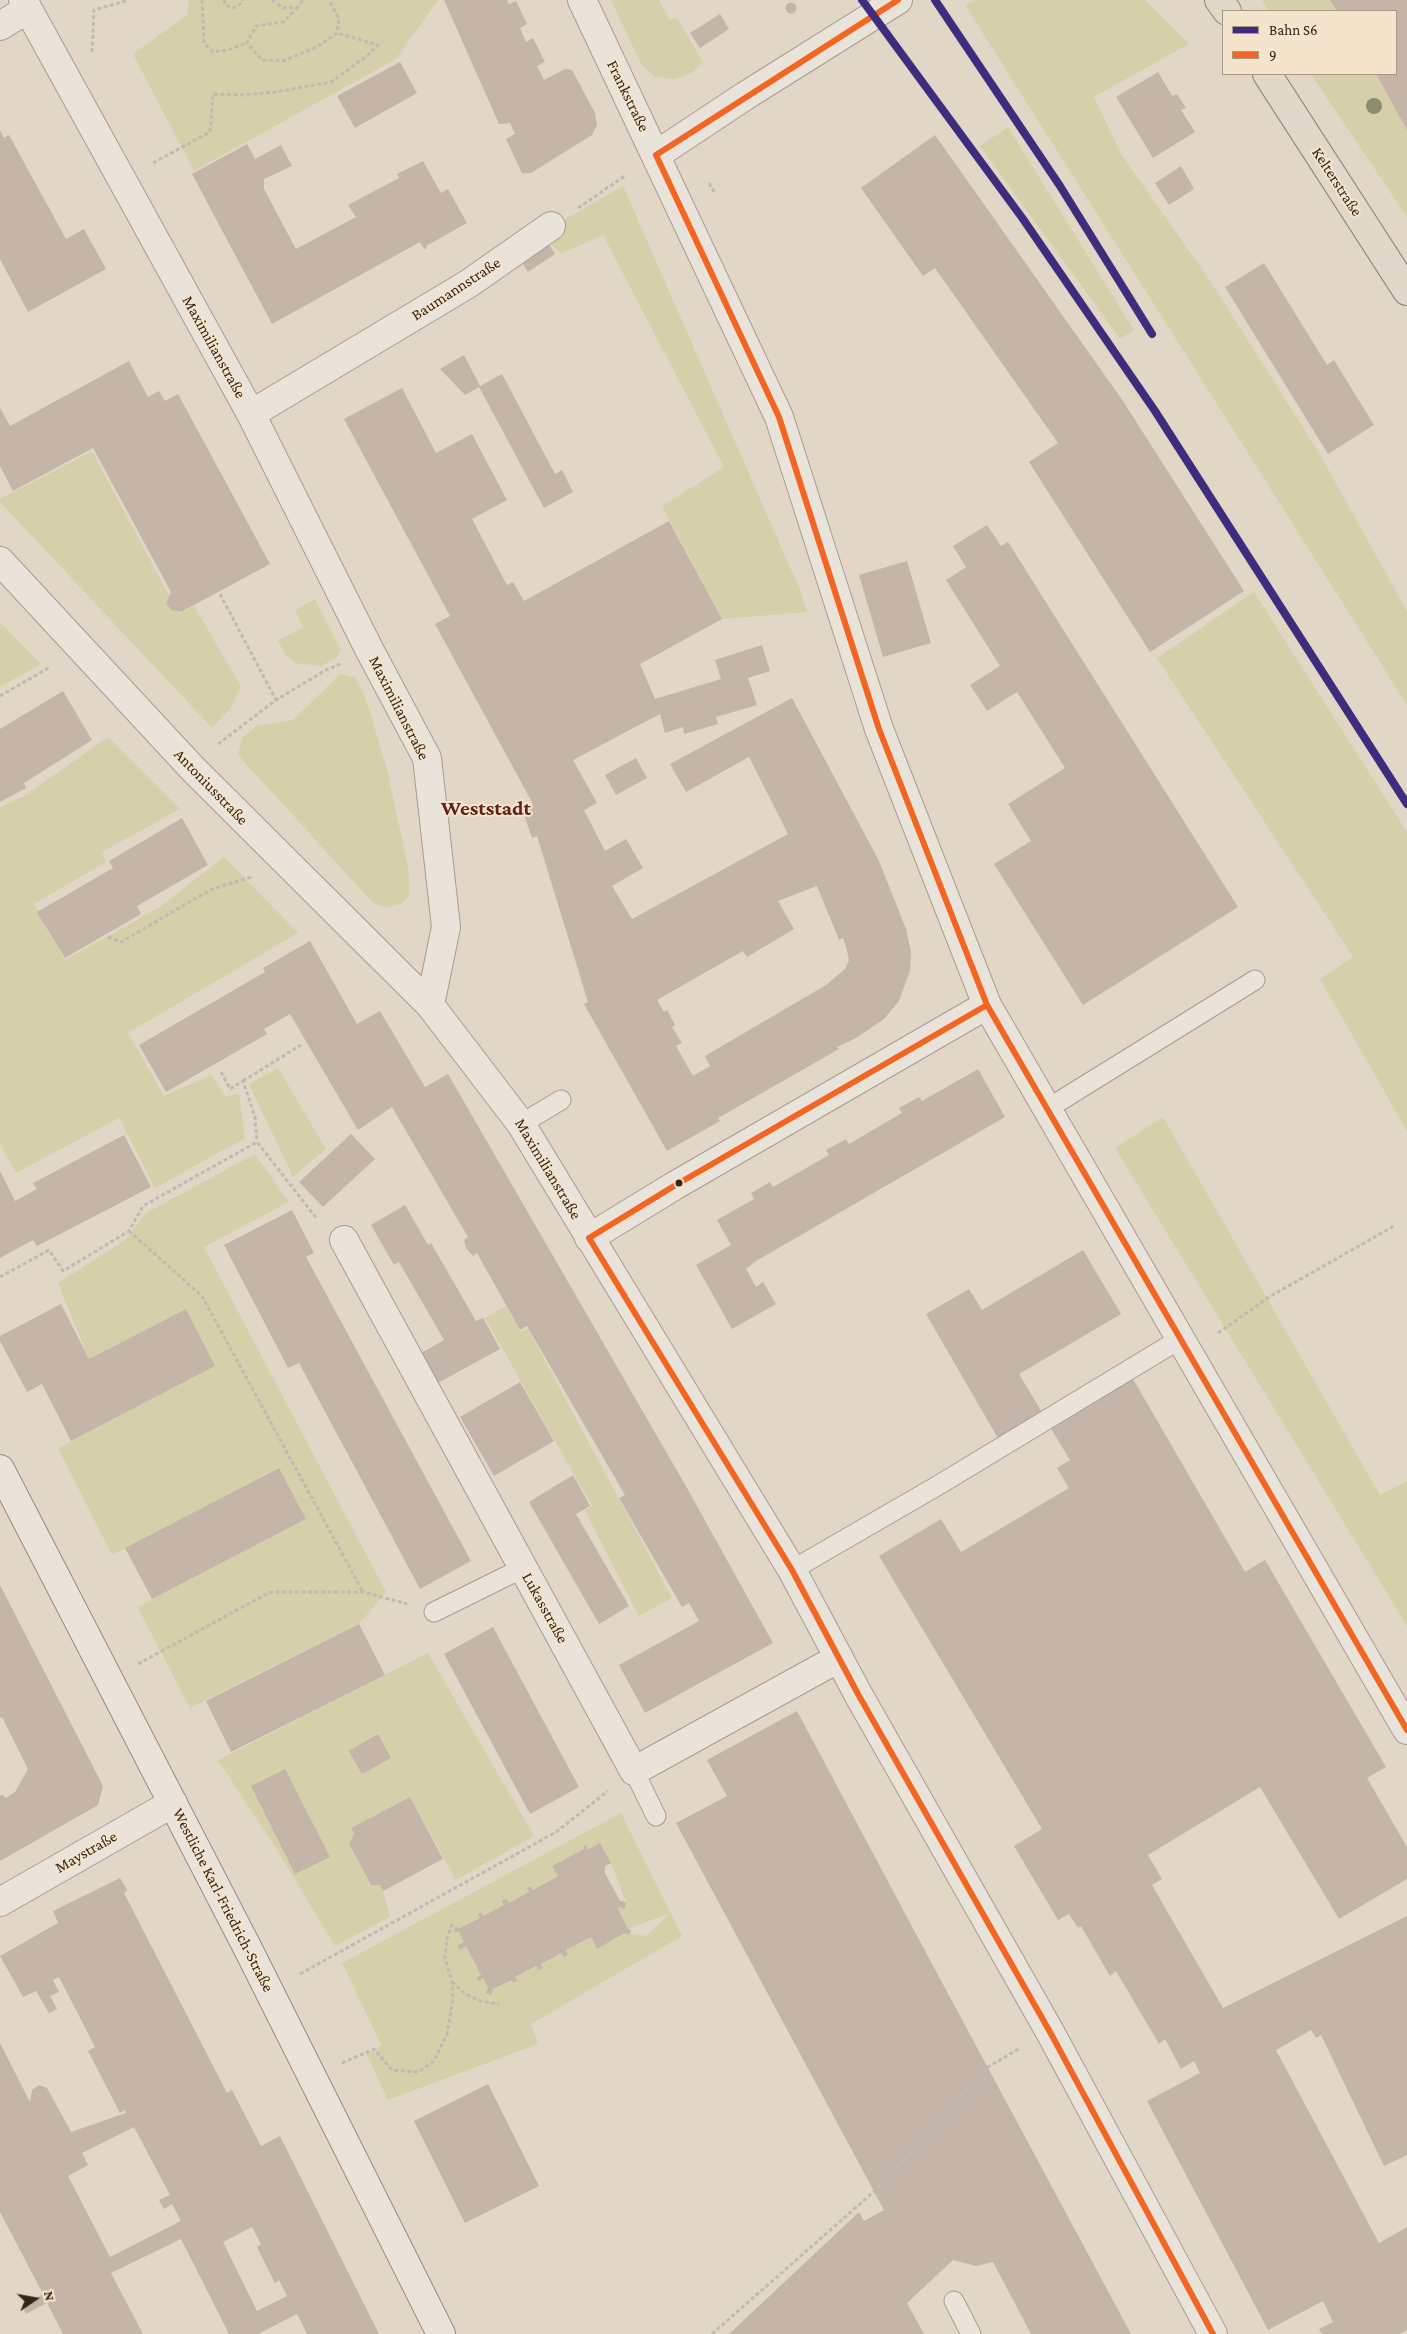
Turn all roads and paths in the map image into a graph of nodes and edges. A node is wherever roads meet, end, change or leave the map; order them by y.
1 (129, 0) edge
2 (202, 0) edge
3 (224, 0) edge
4 (243, 0) edge
5 (272, 0) edge
6 (303, 0) edge
7 (329, 0) edge
8 (582, 0) edge
9 (898, 0) edge
10 (26, 5) edge
11 (298, 7) junction
12 (0, 26) edge
13 (337, 33) junction
14 (248, 44) junction
15 (63, 70) junction
16 (1268, 75) edge
17 (656, 155) junction
18 (122, 180) junction
19 (551, 226) joint
20 (1407, 290) edge
21 (251, 414) junction
22 (0, 561) edge
23 (220, 594) dead end
24 (81, 649) junction
25 (370, 651) junction
26 (0, 696) edge
27 (276, 700) junction
28 (193, 770) junction
29 (289, 865) junction
30 (108, 937) dead end
31 (1255, 980) dead end
32 (430, 1005) junction
33 (988, 1005) junction
34 (301, 1045) dead end
35 (221, 1072) dead end
36 (243, 1081) junction
37 (560, 1100) dead end
38 (1047, 1108) junction
39 (521, 1124) junction
40 (257, 1142) junction
41 (1394, 1226) dead end
42 (129, 1231) junction
43 (589, 1238) junction
44 (344, 1240) joint
45 (0, 1277) edge
46 (1211, 1338) dead end
47 (1180, 1339) junction
48 (0, 1469) edge
49 (523, 1568) junction
50 (792, 1570) junction
51 (363, 1592) junction
52 (434, 1612) joint
53 (165, 1649) dead end
54 (839, 1658) junction
55 (1407, 1730) edge
56 (634, 1770) junction
57 (173, 1803) junction
58 (656, 1816) dead end
59 (0, 1902) edge
60 (453, 1922) dead end
61 (452, 1981) junction
62 (270, 1992) junction
63 (499, 2004) dead end
64 (1003, 2057) dead end
65 (312, 2077) junction
66 (954, 2301) dead end
67 (441, 2334) edge
68 (712, 2334) edge
69 (971, 2334) edge
70 (1213, 2334) edge

1 - 15 path
2 - 14 path
3 - 4 path
5 - 11 path
6 - 11 path
7 - 13 path
8 - 17 street, Frankstraße
9 - 17 street
10 - 12 street
10 - 15 street, Maximilianstraße
11 - 14 path
13 - 14 path
13 - 18 path
15 - 18 street, Maximilianstraße
16 - 20 main road, Kelterstraße
17 - 19 path
17 - 33 street, Frankstraße
18 - 21 street, Maximilianstraße
19 - 21 street, Baumannstraße
21 - 25 street, Maximilianstraße
22 - 24 street, Antoniusstraße
23 - 27 path
24 - 26 path
24 - 28 street, Antoniusstraße
25 - 27 path
25 - 32 street, Maximilianstraße
27 - 28 path
28 - 29 street, Antoniusstraße
29 - 30 path
29 - 32 street, Antoniusstraße
31 - 38 lane
32 - 39 street, Maximilianstraße
33 - 38 street, Frankstraße
33 - 43 street
34 - 36 path
35 - 36 path
36 - 40 path
37 - 39 lane
38 - 47 street, Frankstraße
39 - 43 street, Maximilianstraße
40 - 42 path
40 - 44 path
41 - 46 path
42 - 45 path
42 - 51 path
43 - 50 street, Maximilianstraße
44 - 49 street, Lukasstraße
47 - 50 lane
47 - 55 street, Frankstraße
48 - 57 street, Westliche Karl-Friedrich-Straße
49 - 52 lane
49 - 56 street, Lukasstraße
50 - 54 street, Maximilianstraße
51 - 52 path
51 - 53 path
54 - 56 street
54 - 70 street, Maximilianstraße
56 - 58 lane
56 - 62 path
57 - 59 street, Maystraße
57 - 62 street, Westliche Karl-Friedrich-Straße
60 - 61 path
61 - 63 path
61 - 65 path
62 - 65 street, Westliche Karl-Friedrich-Straße
64 - 68 path
65 - 67 street, Westliche Karl-Friedrich-Straße
66 - 69 lane

